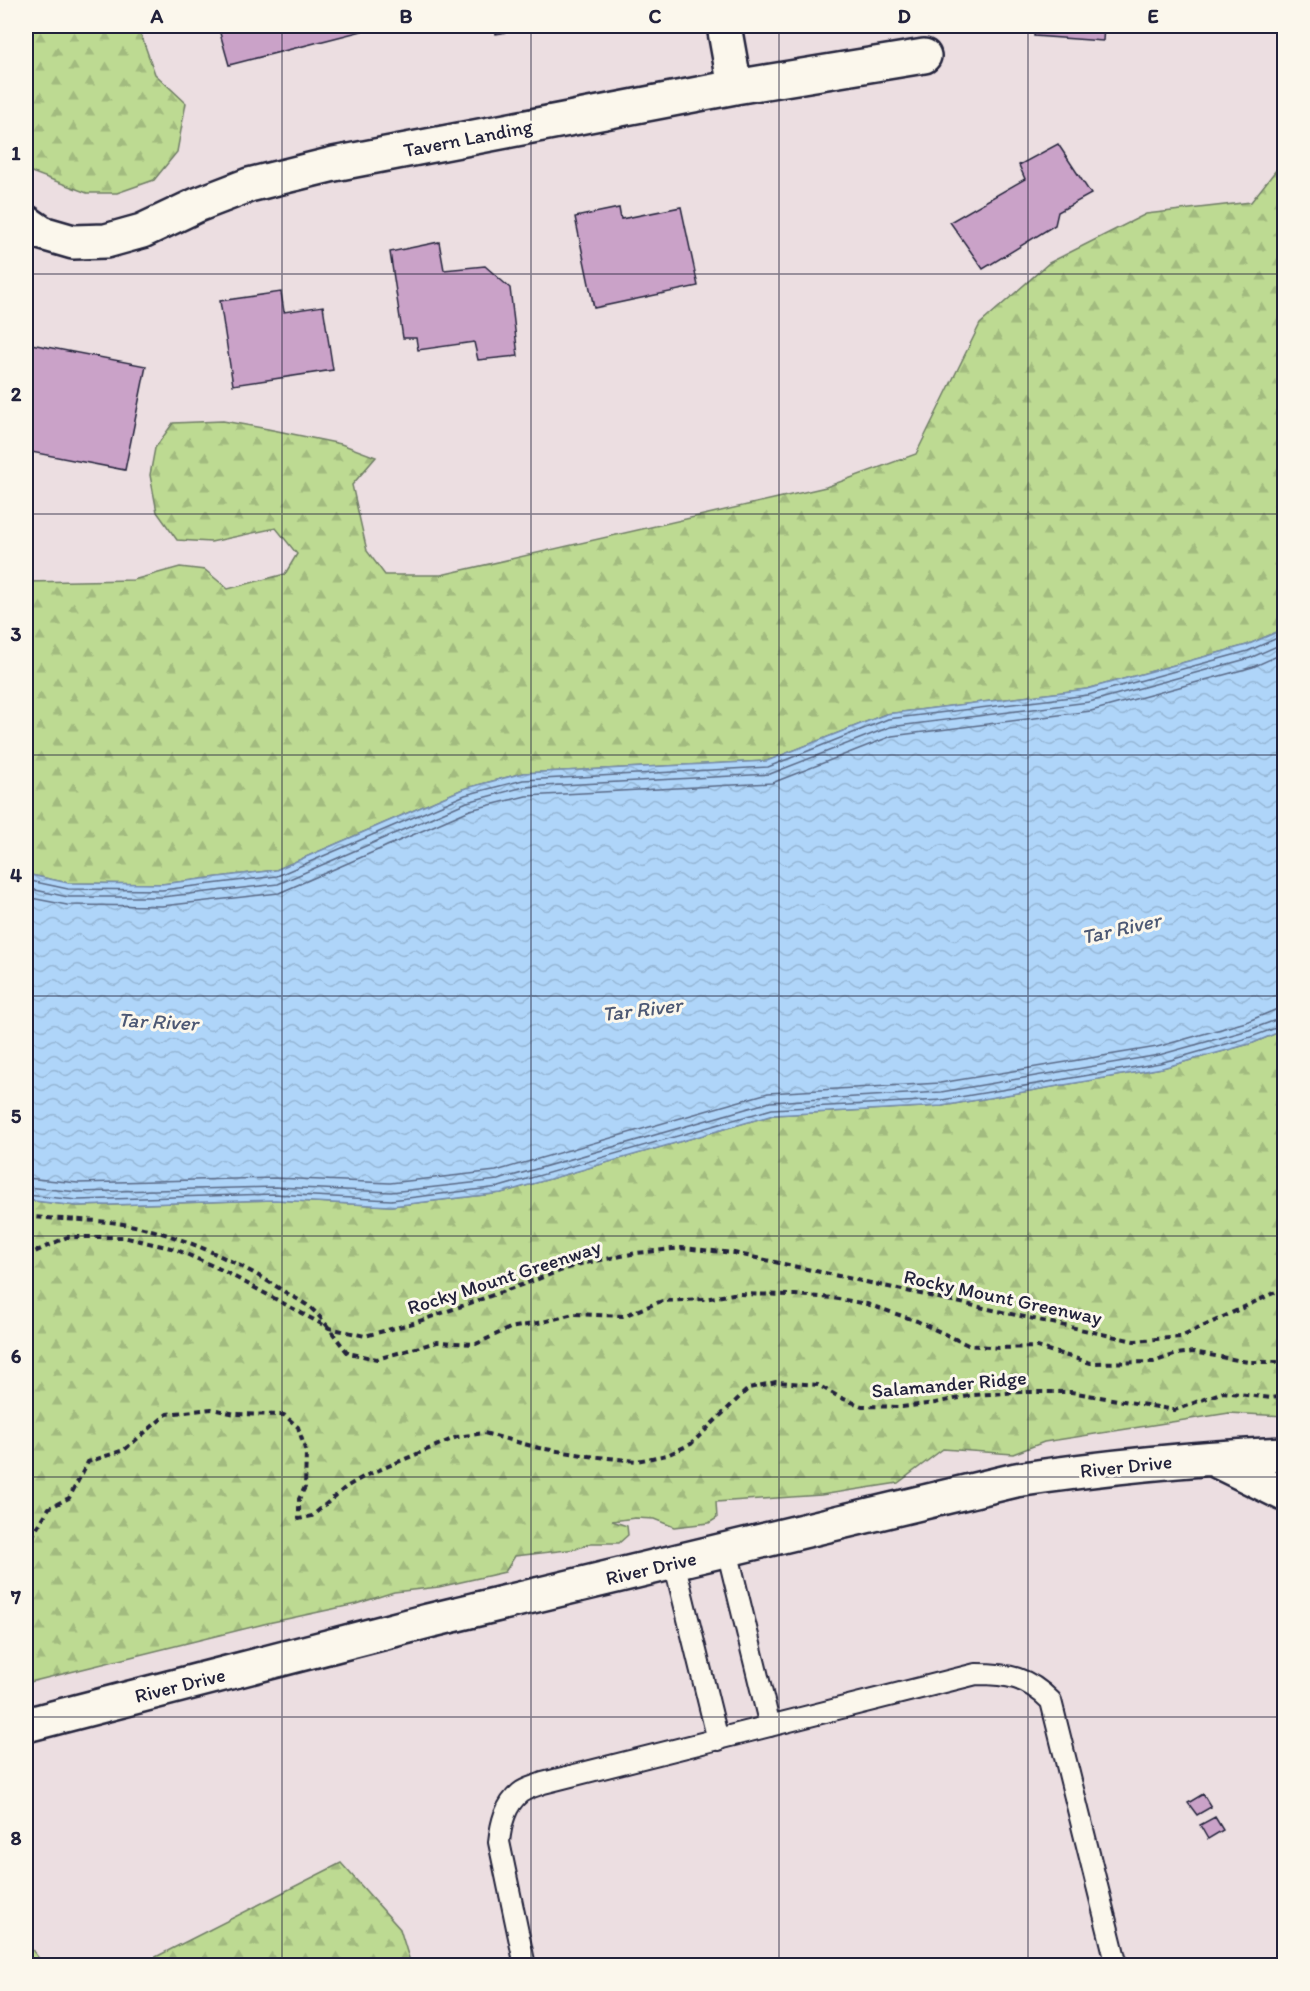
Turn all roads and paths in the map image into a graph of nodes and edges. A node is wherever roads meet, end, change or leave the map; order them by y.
1 (724, 26) edge
2 (924, 56) dead end
3 (735, 87) junction
4 (26, 222) edge
5 (26, 1216) edge
6 (26, 1256) edge
7 (1284, 1288) edge
8 (329, 1328) junction
9 (1284, 1362) edge
10 (1284, 1396) edge
11 (1284, 1454) edge
12 (1209, 1457) junction
13 (1284, 1494) edge
14 (727, 1550) junction
15 (674, 1562) junction
16 (26, 1609) edge
17 (26, 1725) edge
18 (770, 1726) junction
19 (718, 1740) junction
20 (525, 1965) edge
21 (1117, 1965) edge

1 - 3 street
2 - 3 street, Tavern Landing
3 - 4 street, Tavern Landing
5 - 8 path, Salamander Ridge
6 - 8 path, Rocky Mount Greenway
7 - 8 path, Rocky Mount Greenway
8 - 9 path, Salamander Ridge
10 - 16 path, Salamander Ridge
11 - 12 street, River Drive
12 - 13 street
12 - 14 street, River Drive
14 - 15 street, River Drive
14 - 18 lane
15 - 17 street, River Drive
15 - 19 lane
18 - 19 lane
18 - 21 lane
19 - 20 lane

